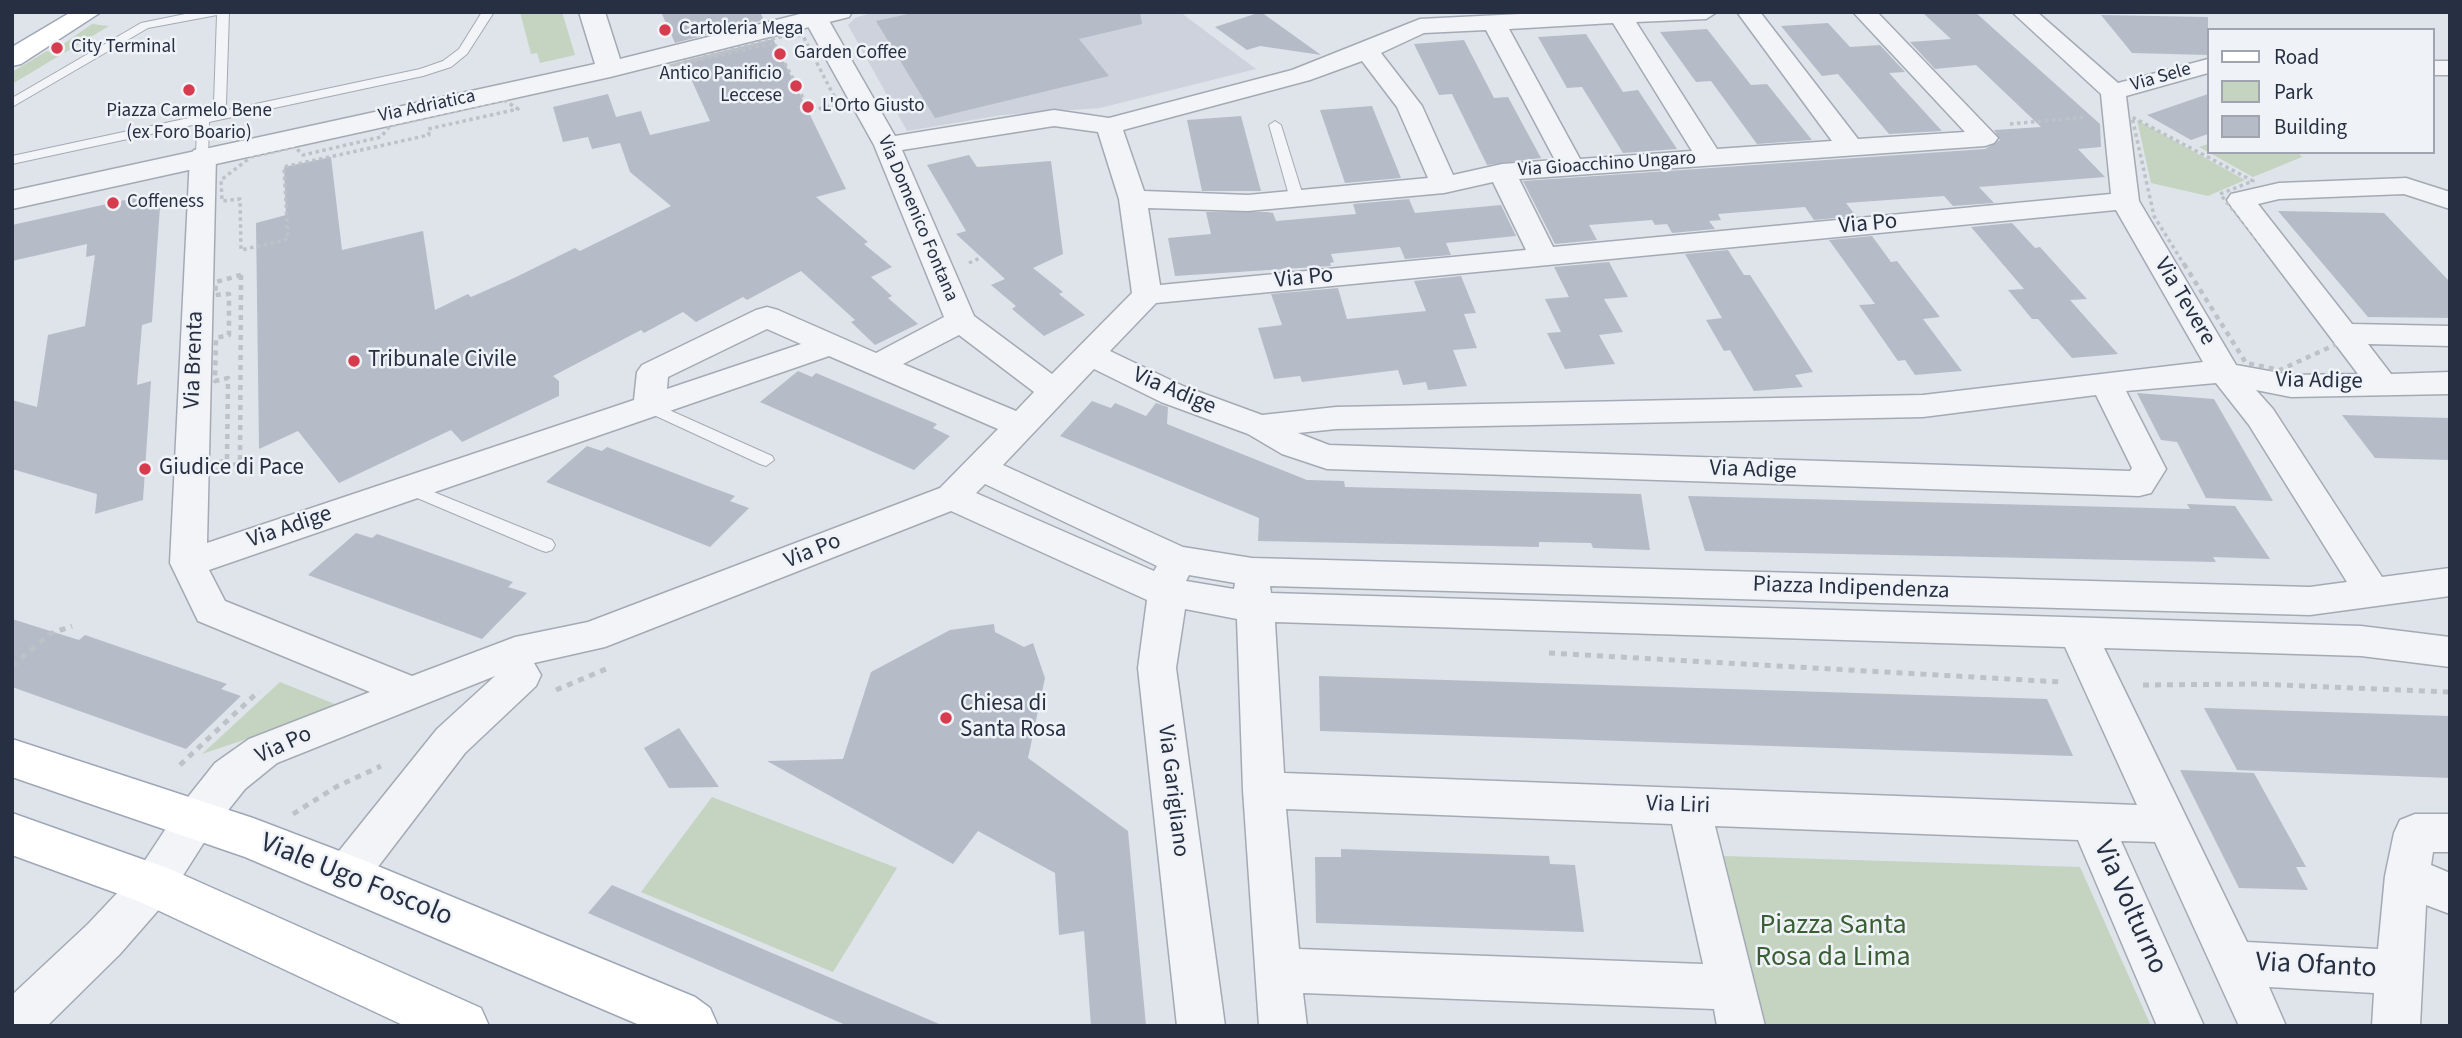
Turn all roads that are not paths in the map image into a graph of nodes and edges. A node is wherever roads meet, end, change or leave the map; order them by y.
1 (54, 12) edge
2 (89, 12) edge
3 (215, 12) edge
4 (223, 12) edge
5 (488, 12) edge
6 (592, 12) edge
7 (1706, 12) edge
8 (1748, 12) edge
9 (1864, 12) edge
10 (2023, 12) edge
11 (828, 16) edge
12 (1620, 16) junction
13 (1494, 23) junction
14 (12, 36) edge
15 (1367, 51) junction
16 (12, 58) edge
17 (2206, 67) edge
18 (610, 69) junction
19 (12, 103) edge
20 (2120, 109) junction
21 (203, 118) junction
22 (1275, 125) dead end
23 (1110, 126) junction
24 (887, 145) junction
25 (1851, 148) junction
26 (203, 156) junction
27 (1710, 159) junction
28 (12, 160) edge
29 (1572, 168) junction
30 (1502, 172) junction
31 (1444, 185) junction
32 (2449, 196) edge
33 (1133, 199) junction
34 (1297, 199) junction
35 (12, 200) edge
36 (2125, 201) junction
37 (1543, 255) junction
38 (1147, 295) junction
39 (961, 321) junction
40 (2343, 334) junction
41 (2450, 336) edge
42 (830, 345) junction
43 (1090, 354) junction
44 (877, 365) junction
45 (2225, 373) junction
46 (2106, 383) junction
47 (2381, 383) junction
48 (2450, 383) edge
49 (1052, 390) junction
50 (649, 406) junction
51 (1019, 425) junction
52 (1260, 426) junction
53 (766, 460) dead end
54 (980, 468) junction
55 (409, 488) junction
56 (953, 497) junction
57 (546, 545) dead end
58 (188, 563) junction
59 (1170, 575) junction
60 (2450, 582) edge
61 (1253, 590) junction
62 (2373, 593) junction
63 (2077, 632) junction
64 (603, 651) junction
65 (2450, 652) edge
66 (537, 683) junction
67 (413, 693) junction
68 (12, 758) edge
69 (1264, 790) junction
70 (1689, 806) junction
71 (195, 820) junction
72 (2091, 821) junction
73 (2166, 824) junction
74 (2450, 833) edge
75 (12, 834) edge
76 (346, 875) junction
77 (2407, 876) junction
78 (153, 886) junction
79 (2450, 894) edge
80 (2234, 963) junction
81 (1278, 970) junction
82 (2398, 972) junction
83 (1736, 1006) edge
84 (13, 1026) edge
85 (463, 1026) edge
86 (692, 1026) edge
87 (1201, 1026) edge
88 (1283, 1026) edge
89 (2181, 1026) edge
90 (2263, 1026) edge
91 (2396, 1026) edge

1 - 14 main road
2 - 16 main road
3 - 19 lane
4 - 21 lane
5 - 21 lane
6 - 18 street
7 - 12 street
8 - 25 street
9 - 25 street, Via Gioacchino Ungaro
10 - 20 street
11 - 18 street, Via Adriatica
11 - 24 street, Via Domenico Fontana
12 - 13 street
12 - 27 street
13 - 15 street
13 - 29 street
15 - 23 street
15 - 31 street
17 - 20 street, Via Sele
18 - 26 street, Via Adriatica
20 - 36 street, Via Tevere
21 - 26 lane
21 - 28 lane
22 - 34 lane
23 - 24 street
23 - 33 street
24 - 39 street, Via Domenico Fontana
25 - 27 street, Via Gioacchino Ungaro
26 - 35 street, Via Adriatica
26 - 58 street, Via Brenta
27 - 29 street, Via Gioacchino Ungaro
29 - 30 street, Via Gioacchino Ungaro
30 - 31 street, Via Gioacchino Ungaro
30 - 37 street
31 - 34 street, Via Gioacchino Ungaro
32 - 40 street
33 - 34 street, Via Gioacchino Ungaro
33 - 38 street
36 - 37 street, Via Po
36 - 45 street, Via Tevere
37 - 38 street, Via Po
38 - 43 street, Via Po
39 - 44 street
39 - 49 street, Via Domenico Fontana
40 - 41 street
40 - 47 street
42 - 44 street
42 - 50 street, Via Adige
42 - 50 street
43 - 49 street, Via Po
43 - 52 street, Via Adige
44 - 51 street
45 - 46 street, Via Adige
45 - 47 street, Via Adige
45 - 62 street, Via Tevere
46 - 52 street, Via Adige
46 - 52 street, Via Adige
47 - 48 street, Via Adige
49 - 51 street, Via Po
50 - 53 lane
50 - 55 street, Via Adige
51 - 54 street, Via Po
54 - 56 street, Via Po
54 - 59 street
55 - 57 lane
55 - 58 street, Via Adige
56 - 59 street
56 - 64 street, Via Po
58 - 67 street
59 - 61 street
59 - 87 street, Via Garigliano
60 - 62 street, Piazza Indipendenza
61 - 62 street, Piazza Indipendenza
61 - 63 street, Piazza Indipendenza
61 - 69 street
63 - 65 street, Piazza Indipendenza
63 - 73 street
64 - 66 street, Via Po
64 - 67 street, Via Po
66 - 71 street, Via Po
66 - 76 street, Via Po
67 - 71 street, Via Po
68 - 71 main road, Viale Ugo Foscolo
69 - 70 street, Via Liri
69 - 81 street
70 - 72 street, Via Liri
70 - 83 street
71 - 76 main road, Viale Ugo Foscolo
71 - 78 street, Via Po
72 - 73 street, Via Volturno
72 - 89 street, Via Volturno
73 - 80 street
74 - 77 street, Via Ofanto
75 - 78 main road
76 - 86 main road, Viale Ugo Foscolo
77 - 79 street
77 - 82 street, Via Ofanto
78 - 84 street, Via Po
78 - 85 main road
80 - 82 street, Via Ofanto
80 - 90 street
81 - 83 street
81 - 88 street
82 - 91 street, Via Ofanto

